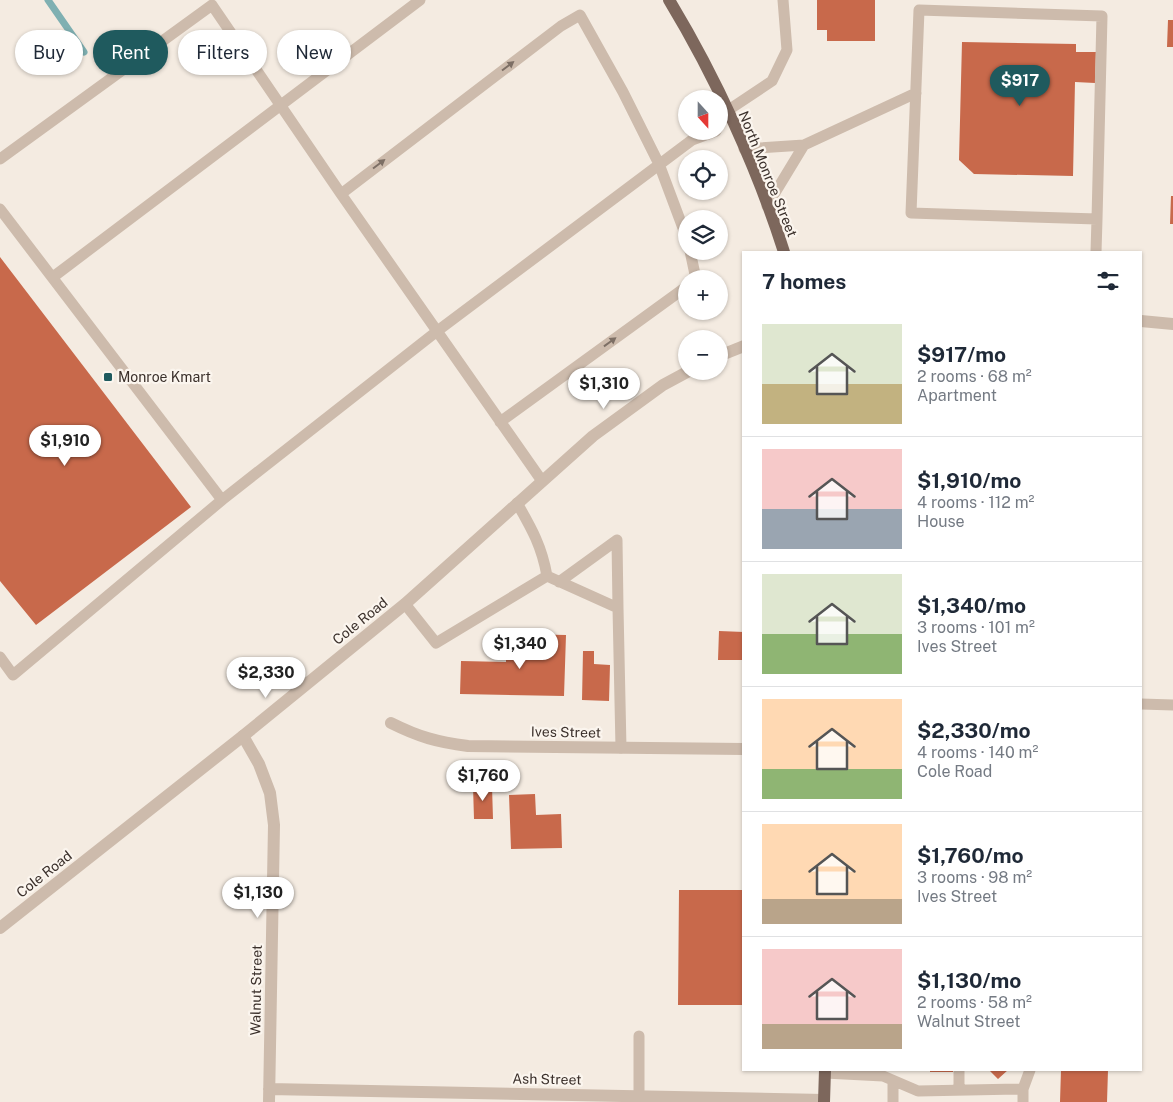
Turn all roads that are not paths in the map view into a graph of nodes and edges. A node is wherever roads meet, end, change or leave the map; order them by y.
1 (420, 0) edge
2 (669, 0) edge
3 (782, 0) edge
4 (716, 90) edge
5 (916, 93) junction
6 (280, 107) junction
7 (728, 110) edge
8 (728, 113) edge
9 (734, 126) junction
10 (728, 128) edge
11 (692, 140) edge
12 (804, 145) junction
13 (744, 149) junction
14 (0, 159) edge
15 (659, 164) junction
16 (340, 194) junction
17 (767, 206) junction
18 (0, 209) edge
19 (678, 215) edge
20 (1097, 219) junction
21 (784, 251) edge
22 (1096, 251) edge
23 (53, 277) junction
24 (678, 293) edge
25 (1142, 321) edge
26 (1173, 324) edge
27 (436, 332) junction
28 (742, 347) edge
29 (728, 352) edge
30 (678, 377) edge
31 (500, 422) junction
32 (542, 481) junction
33 (222, 500) junction
34 (517, 503) junction
35 (547, 576) junction
36 (559, 582) junction
37 (405, 604) junction
38 (618, 608) junction
39 (0, 657) edge
40 (1142, 704) edge
41 (1173, 705) edge
42 (392, 723) dead end
43 (243, 736) junction
44 (621, 748) junction
45 (742, 749) edge
46 (0, 928) edge
47 (639, 1036) dead end
48 (959, 1071) edge
49 (1030, 1071) edge
50 (825, 1072) edge
51 (893, 1081) junction
52 (1023, 1089) junction
53 (959, 1090) junction
54 (269, 1096) edge
55 (639, 1096) junction
56 (672, 1099) edge
57 (751, 1100) edge
58 (824, 1101) edge
59 (893, 1102) edge
60 (1023, 1102) edge

1 - 6 lane
2 - 4 main road, North Monroe Street
3 - 7 lane
5 - 12 lane
5 - 20 lane
5 - 20 lane
6 - 14 lane
6 - 16 lane
6 - 23 lane
8 - 9 main road, North Monroe Street
9 - 10 lane
9 - 13 main road, North Monroe Street
11 - 15 lane
12 - 13 lane
12 - 17 lane
13 - 17 main road, North Monroe Street
16 -> 15 lane
15 - 19 lane
15 - 27 lane
16 - 27 lane
17 - 21 main road, North Monroe Street
18 - 23 lane
20 - 22 lane
23 - 33 lane
31 -> 24 lane
25 - 26 street
27 - 31 lane
27 - 33 lane
28 - 29 street
30 - 32 street, Cole Road
31 - 32 lane
32 - 34 street, Cole Road
33 - 39 lane
34 - 35 lane
34 - 37 street, Cole Road
35 - 36 lane
35 - 37 lane
36 - 38 lane
36 - 38 lane
37 - 43 street, Cole Road
38 - 44 lane
40 - 41 lane
42 - 44 street, Ives Street
43 - 46 street, Cole Road
43 - 54 street, Walnut Street
44 - 45 street, Ives Street
47 - 55 lane
48 - 53 lane
49 - 52 lane
50 - 51 lane
50 - 58 main road
51 - 53 lane
51 - 59 lane
52 - 53 lane
52 - 60 lane
54 - 55 street, Ash Street
55 - 56 street, Ash Street
56 - 57 street, Ash Street
57 - 58 street, Ash Street

